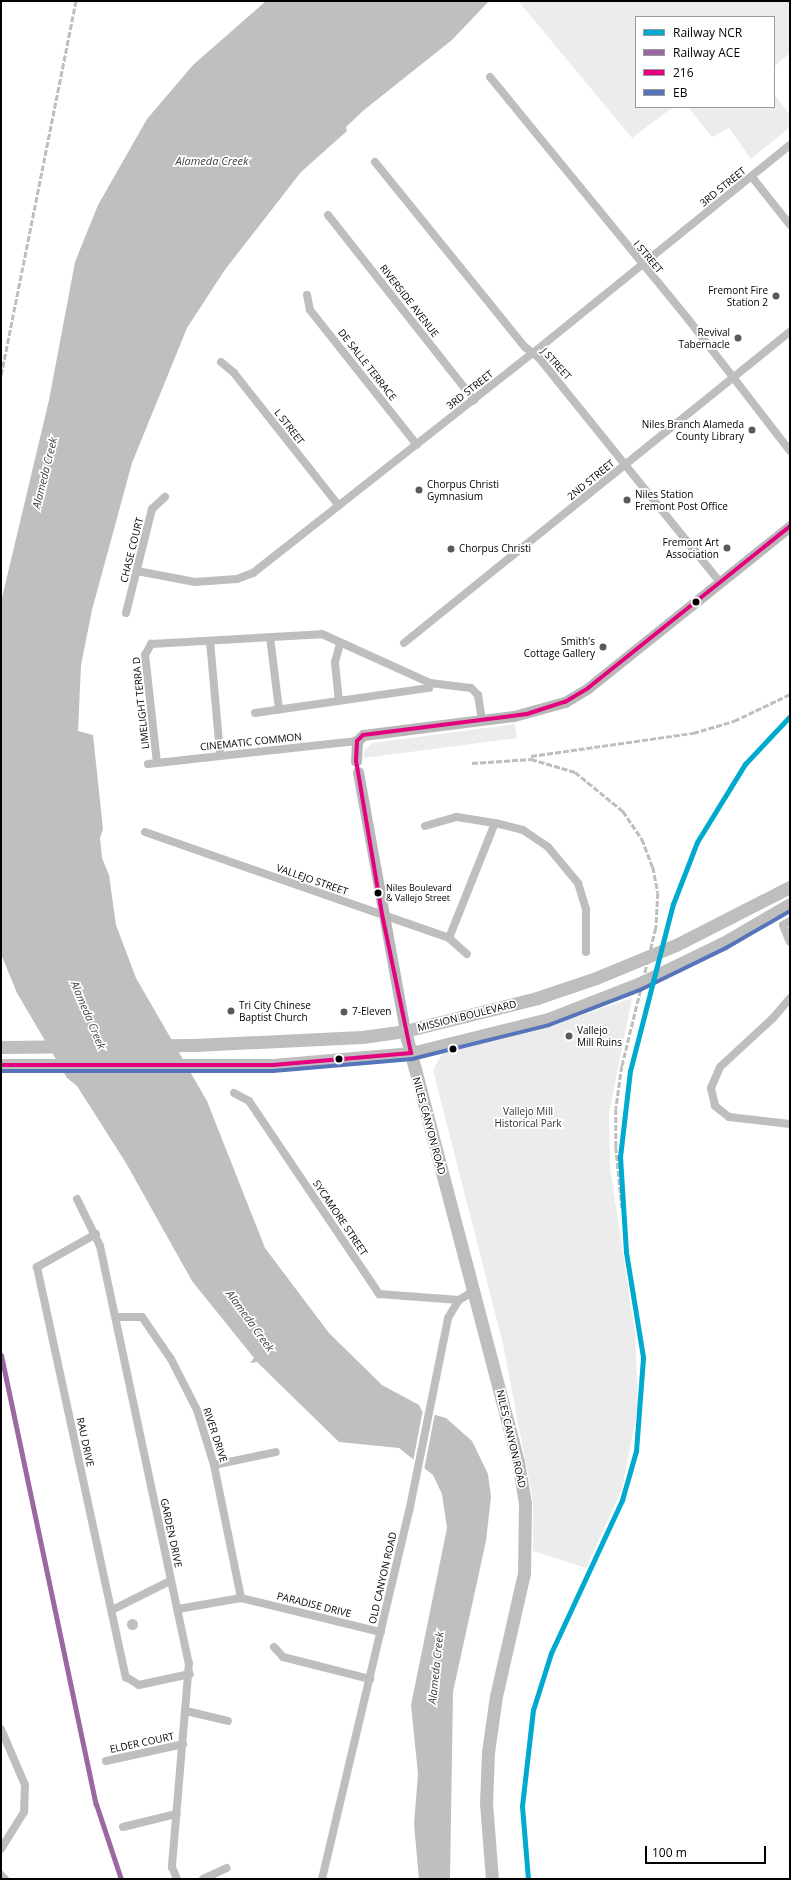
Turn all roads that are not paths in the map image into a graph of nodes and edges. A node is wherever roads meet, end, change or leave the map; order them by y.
1 (490, 77) dead end
2 (790, 145) edge
3 (375, 162) dead end
4 (752, 177) junction
5 (328, 215) dead end
6 (790, 225) edge
7 (642, 266) junction
8 (308, 295) dead end
9 (790, 332) edge
10 (533, 353) junction
11 (220, 362) dead end
12 (734, 377) junction
13 (474, 400) junction
14 (417, 445) junction
15 (790, 451) edge
16 (625, 465) junction
17 (165, 497) dead end
18 (338, 506) junction
19 (790, 526) edge
20 (137, 571) junction
21 (719, 581) junction
22 (126, 613) dead end
23 (270, 637) junction
24 (210, 641) junction
25 (340, 643) junction
26 (404, 643) dead end
27 (430, 683) junction
28 (339, 700) junction
29 (279, 709) junction
30 (255, 713) dead end
31 (482, 720) junction
32 (357, 741) junction
33 (220, 754) junction
34 (157, 763) junction
35 (148, 764) dead end
36 (495, 823) junction
37 (425, 826) dead end
38 (145, 832) dead end
39 (790, 887) edge
40 (790, 904) edge
41 (382, 914) junction
42 (787, 923) edge
43 (449, 938) junction
44 (790, 942) edge
45 (586, 952) dead end
46 (467, 954) dead end
47 (790, 998) edge
48 (405, 1031) junction
49 (1, 1047) edge
50 (411, 1053) junction
51 (1, 1065) edge
52 (234, 1093) dead end
53 (790, 1124) edge
54 (78, 1199) dead end
55 (96, 1234) junction
56 (474, 1291) junction
57 (459, 1300) junction
58 (116, 1317) junction
59 (276, 1452) dead end
60 (214, 1465) junction
61 (170, 1581) junction
62 (242, 1598) junction
63 (178, 1608) junction
64 (112, 1610) junction
65 (381, 1632) junction
66 (274, 1647) dead end
67 (190, 1674) junction
68 (370, 1679) junction
69 (186, 1711) junction
70 (228, 1721) dead end
71 (1, 1729) edge
72 (182, 1744) junction
73 (106, 1761) dead end
74 (176, 1814) junction
75 (123, 1827) dead end
76 (1, 1849) edge
77 (227, 1868) dead end
78 (1, 1875) edge
79 (5, 1879) edge
80 (177, 1879) edge
81 (203, 1879) edge
82 (322, 1879) edge
83 (492, 1879) edge

1 - 7 street, I STREET
2 - 4 street, 3RD STREET
3 - 10 street, J STREET
4 - 6 street
4 - 7 street, 3RD STREET
5 - 13 street, RIVERSIDE AVENUE
7 - 10 street, 3RD STREET
7 - 12 street, I STREET
8 - 14 street, DE SALLE TERRACE
9 - 12 street, 2ND STREET
10 - 13 street, 3RD STREET
10 - 16 street, J STREET
11 - 18 street, L STREET
12 - 15 street, I STREET
12 - 16 street, 2ND STREET
13 - 14 street, 3RD STREET
14 - 18 street, 3RD STREET
16 - 21 street, J STREET
16 - 26 street, 2ND STREET
17 - 20 street, CHASE COURT
18 - 20 street, 3RD STREET
19 - 21 main road
20 - 22 street, CHASE COURT
21 - 31 main road
23 - 24 street
23 - 25 street
23 - 29 street
24 - 33 street
24 - 34 street, LIMELIGHT TERRA D
25 - 27 street
25 - 28 street
27 - 28 street
27 - 31 street
28 - 29 street
29 - 30 street
31 - 32 main road
32 - 33 street, CINEMATIC COMMON
32 - 41 main road
33 - 34 street, CINEMATIC COMMON
34 - 35 street, CINEMATIC COMMON
36 - 37 street
36 - 43 street
36 - 45 street
38 - 41 street, VALLEJO STREET
39 - 48 main road, MISSION BOULEVARD
40 - 50 main road
41 - 43 street, VALLEJO STREET
41 - 48 main road
42 - 44 street
43 - 46 street, VALLEJO STREET
47 - 53 street
48 - 49 main road, MISSION BOULEVARD
48 - 50 main road, NILES CANYON ROAD
50 - 51 main road
50 - 56 main road, NILES CANYON ROAD
52 - 57 street, SYCAMORE STREET
54 - 55 street, GARDEN DRIVE
55 - 58 street, GARDEN DRIVE
55 - 64 street, RAU DRIVE
56 - 57 street, OLD CANYON ROAD
56 - 83 main road, NILES CANYON ROAD
57 - 65 street, OLD CANYON ROAD
58 - 60 street, RIVER DRIVE
58 - 61 street, GARDEN DRIVE
59 - 60 street
60 - 62 street, RIVER DRIVE
61 - 63 street, GARDEN DRIVE
61 - 64 street
62 - 63 street
62 - 65 street, PARADISE DRIVE
63 - 67 street, GARDEN DRIVE
64 - 67 street, RAU DRIVE
65 - 68 street, OLD CANYON ROAD
66 - 68 street
67 - 69 street, GARDEN DRIVE
68 - 82 street, OLD CANYON ROAD
69 - 70 street
69 - 72 street, GARDEN DRIVE
71 - 76 street
72 - 73 street, ELDER COURT
72 - 74 street, GARDEN DRIVE
74 - 75 street
74 - 80 street, GARDEN DRIVE
77 - 81 street
78 - 79 street

